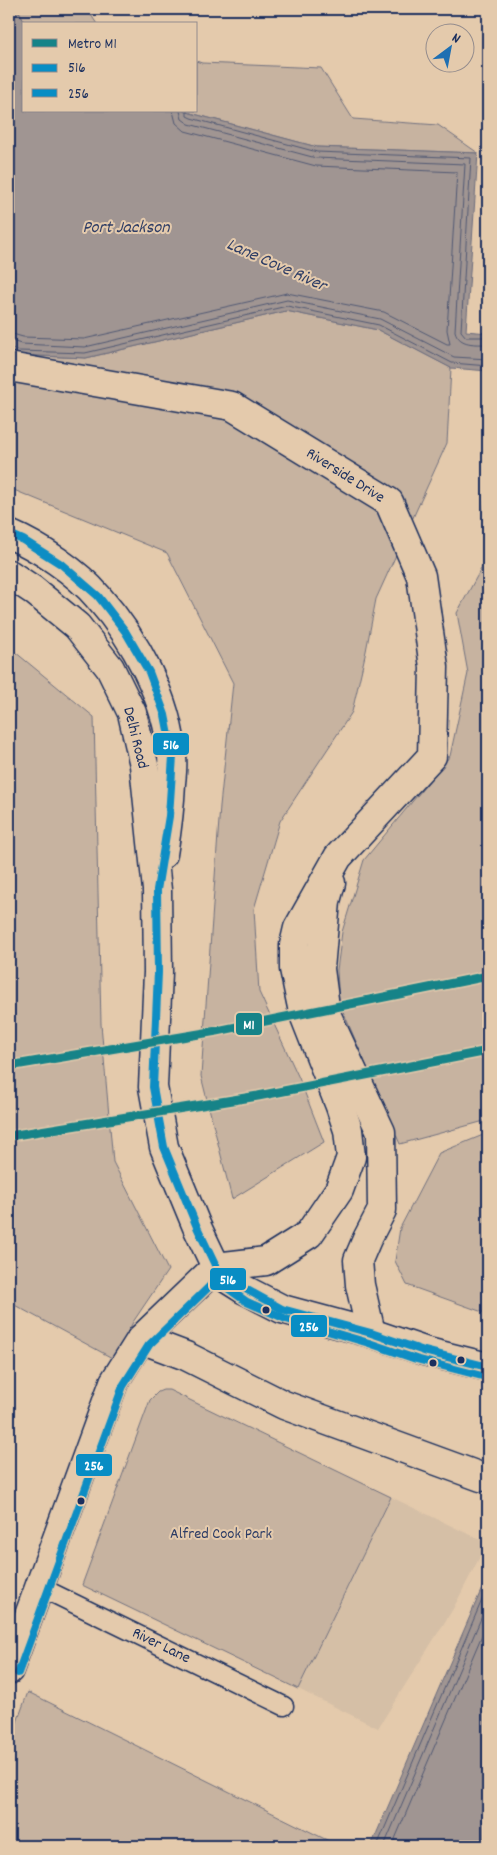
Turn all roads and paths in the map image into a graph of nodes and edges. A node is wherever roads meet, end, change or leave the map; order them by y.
1 (9, 367) edge
2 (9, 534) edge
3 (9, 574) edge
4 (338, 858) junction
5 (157, 890) junction
6 (216, 1267) junction
7 (371, 1333) junction
8 (141, 1339) junction
9 (488, 1367) edge
10 (481, 1477) dead end
11 (38, 1586) junction
12 (9, 1670) edge
13 (284, 1706) dead end

1 - 4 street, Riverside Drive
2 - 5 street, Delhi Road
3 - 5 street, Delhi Road
4 - 6 street, Riverside Drive
4 - 7 street, Riverside Drive
5 - 6 street, Delhi Road
6 - 7 street, Delhi Road
6 - 8 street
7 - 9 street, Delhi Road
8 - 10 street
8 - 11 street
11 - 12 street
11 - 13 lane, River Lane

